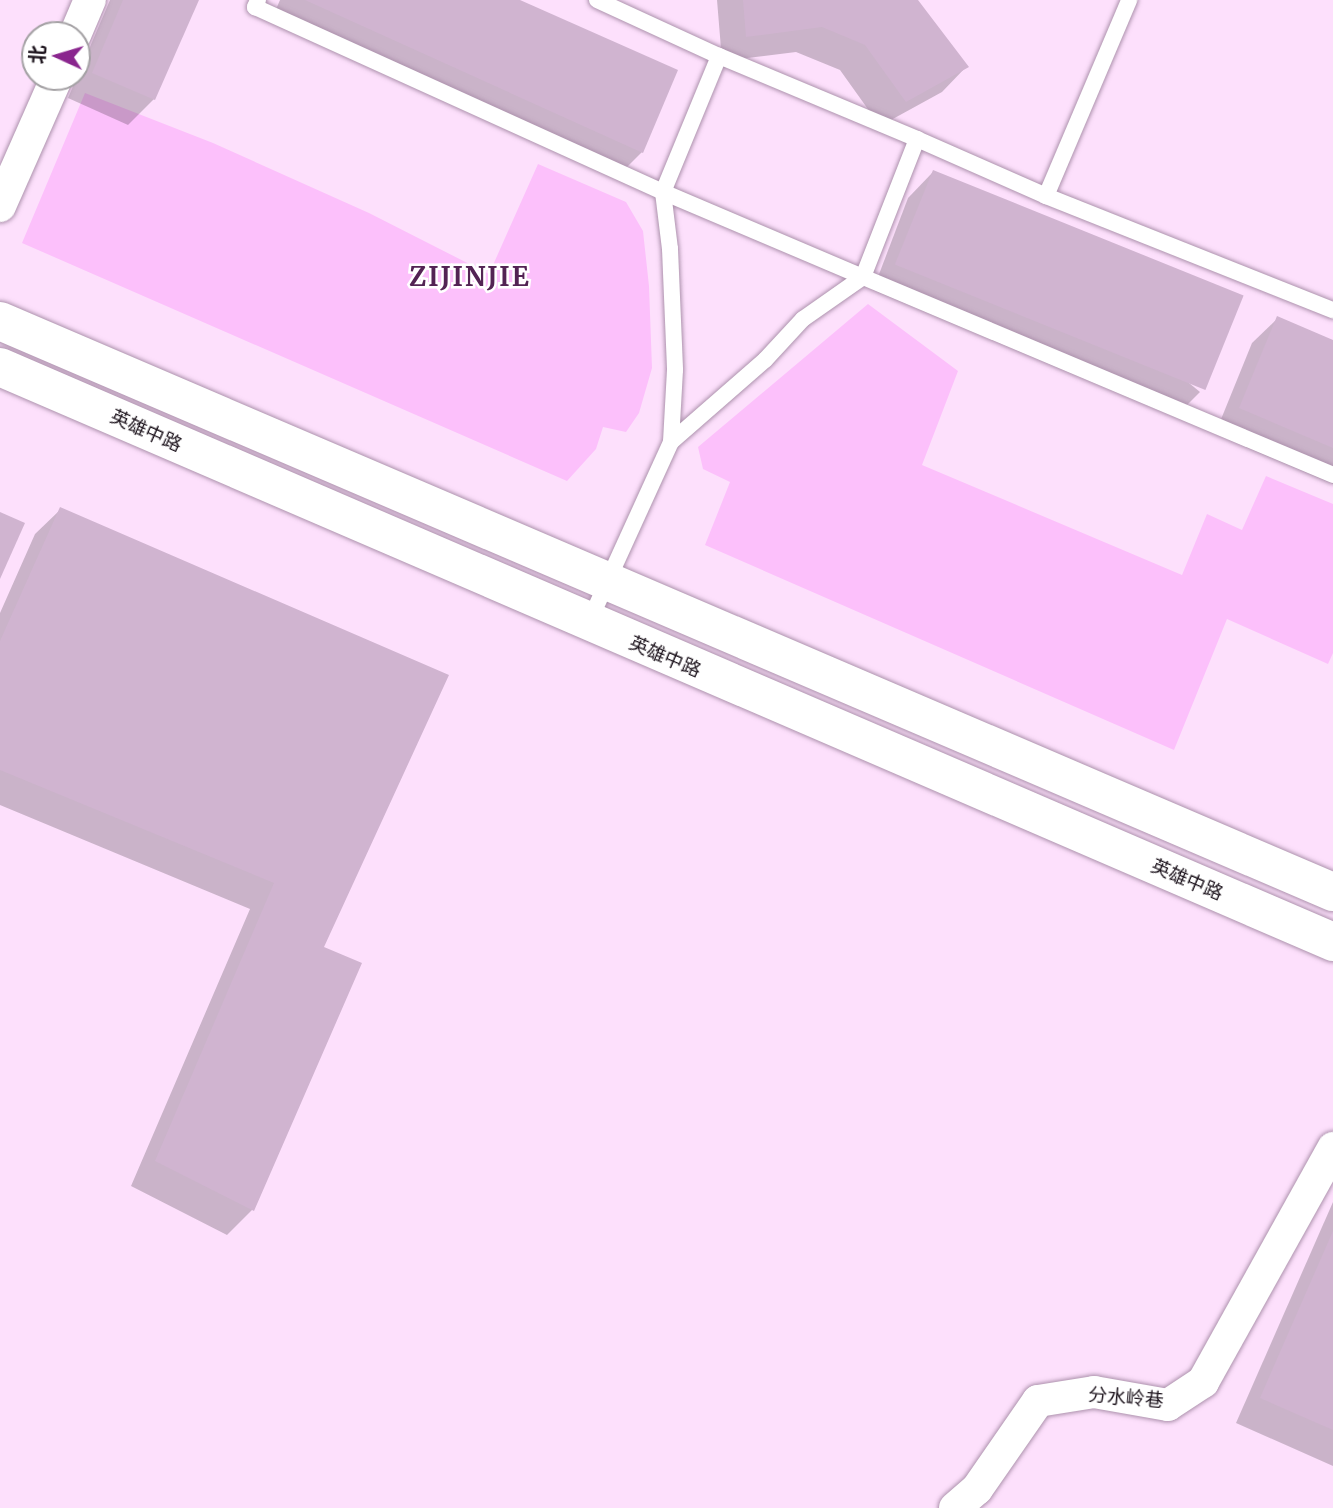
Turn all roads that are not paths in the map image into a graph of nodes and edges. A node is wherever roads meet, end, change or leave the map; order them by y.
1 (90, 0) edge
2 (258, 0) edge
3 (597, 0) edge
4 (1129, 0) edge
5 (81, 21) edge
6 (719, 56) junction
7 (51, 91) edge
8 (917, 139) junction
9 (663, 192) junction
10 (1046, 196) junction
11 (0, 206) edge
12 (863, 277) junction
13 (1333, 310) edge
14 (0, 321) edge
15 (0, 367) edge
16 (671, 442) junction
17 (1333, 475) edge
18 (606, 582) junction
19 (588, 624) junction
20 (1333, 892) edge
21 (1333, 942) edge
22 (1333, 1148) edge
23 (955, 1508) edge

1 - 5 street
2 - 9 lane
3 - 6 lane
4 - 10 lane
6 - 8 lane
6 - 9 lane
7 - 11 street
8 - 10 lane
8 - 12 lane
9 - 12 lane
9 - 16 lane
10 - 13 lane
12 - 16 lane
12 - 17 lane
14 - 18 main road
15 - 19 main road, 英雄中路
16 - 18 lane
18 - 19 lane
18 - 20 main road
19 - 21 main road, 英雄中路
22 - 23 street, 分水岭巷

